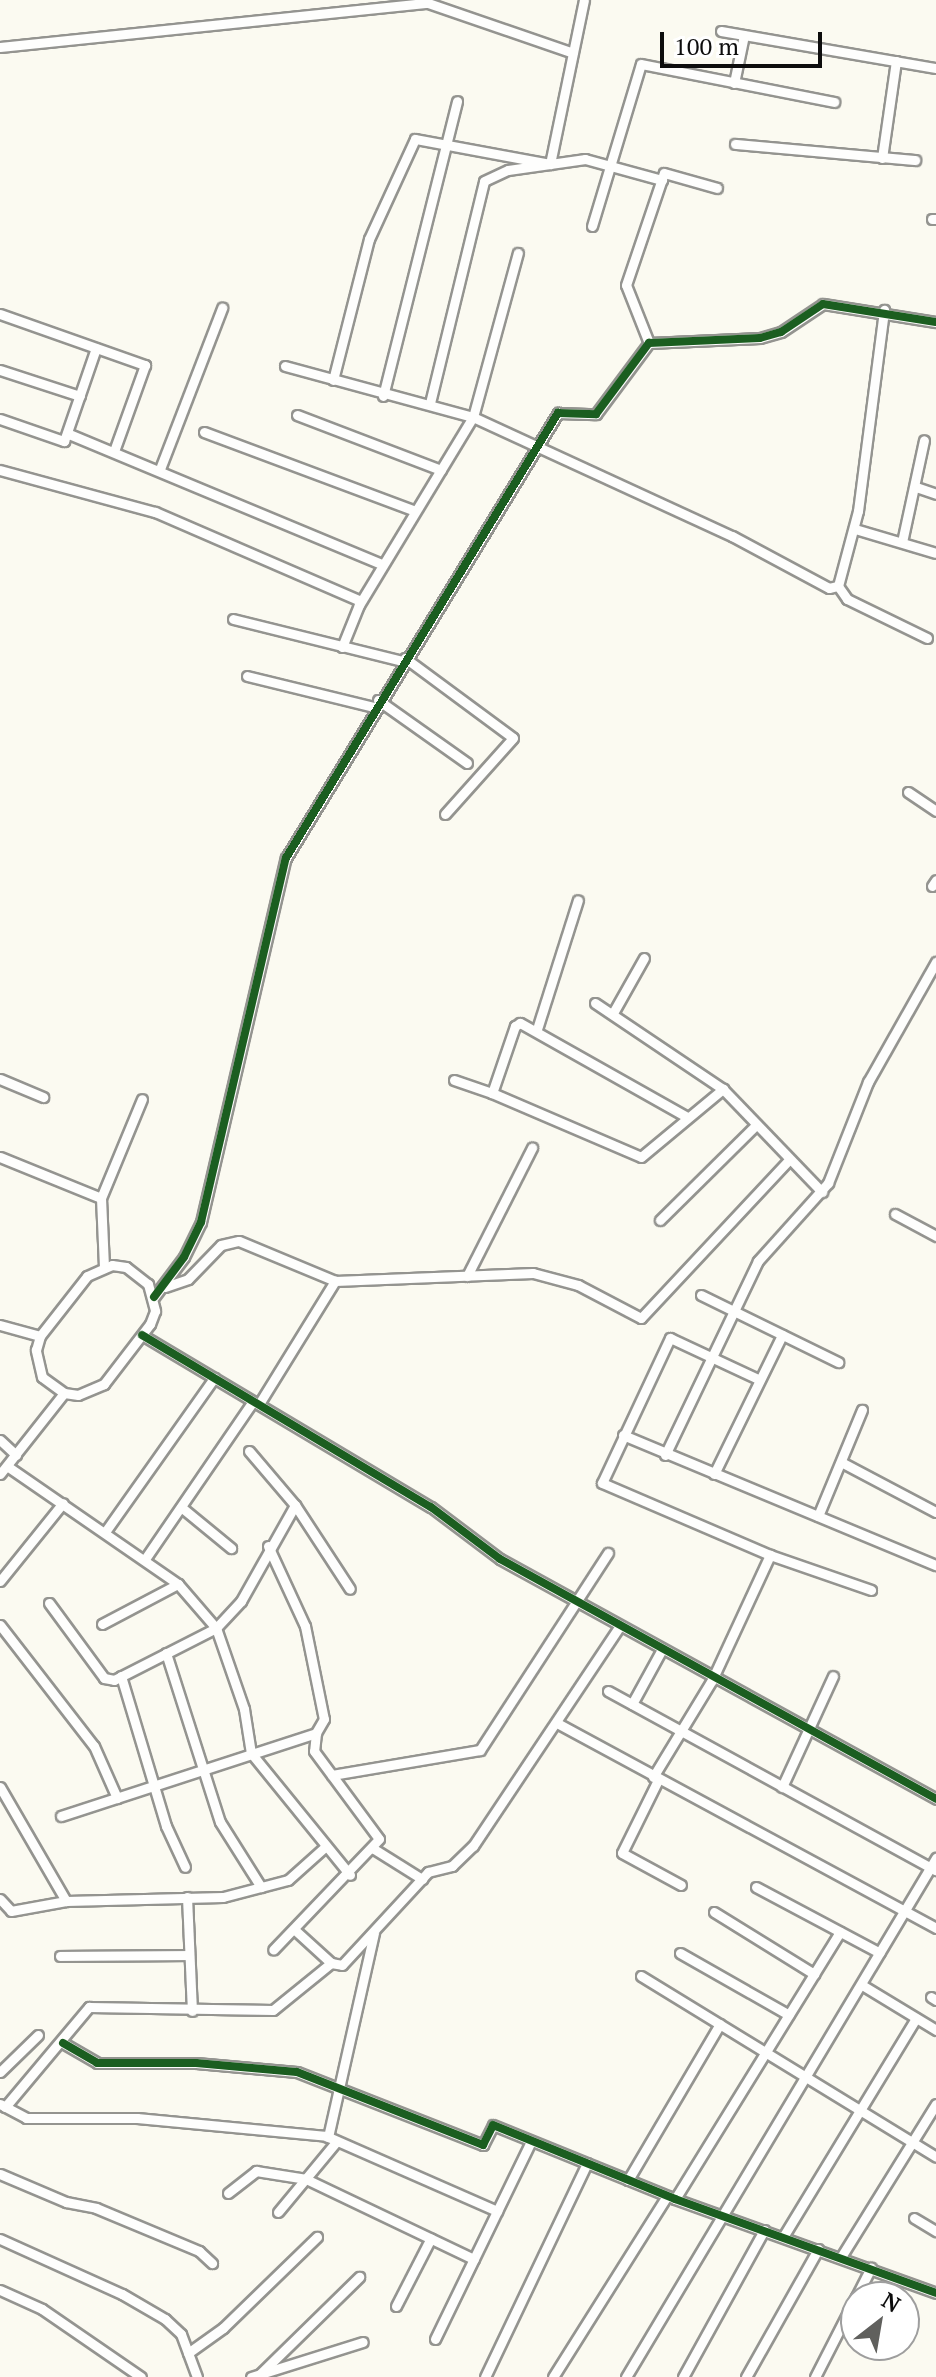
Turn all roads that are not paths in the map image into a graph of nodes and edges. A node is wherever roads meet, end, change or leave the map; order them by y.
1 (584, 0) edge
2 (721, 31) dead end
3 (744, 35) junction
4 (0, 47) edge
5 (573, 53) junction
6 (896, 61) junction
7 (936, 68) edge
8 (734, 83) junction
9 (457, 101) dead end
10 (834, 102) dead end
11 (735, 144) dead end
12 (447, 145) junction
13 (882, 158) junction
14 (915, 160) dead end
15 (610, 163) junction
16 (550, 164) junction
17 (662, 180) junction
18 (717, 188) dead end
19 (592, 226) dead end
20 (518, 253) dead end
21 (222, 308) dead end
22 (884, 310) junction
23 (0, 314) edge
24 (936, 322) edge
25 (649, 343) junction
26 (96, 348) junction
27 (285, 366) dead end
28 (0, 370) edge
29 (333, 380) junction
30 (80, 396) junction
31 (383, 396) junction
32 (430, 403) junction
33 (297, 415) dead end
34 (473, 417) junction
35 (0, 419) edge
36 (204, 432) dead end
37 (69, 434) junction
38 (924, 440) dead end
39 (537, 447) junction
40 (114, 451) junction
41 (160, 469) junction
42 (0, 470) edge
43 (441, 470) junction
44 (916, 487) junction
45 (936, 494) edge
46 (415, 511) junction
47 (855, 529) junction
48 (902, 542) junction
49 (936, 553) edge
50 (382, 564) junction
51 (838, 586) junction
52 (361, 601) junction
53 (233, 619) dead end
54 (927, 638) dead end
55 (342, 647) junction
56 (404, 660) junction
57 (247, 676) dead end
58 (376, 703) junction
59 (467, 763) dead end
60 (908, 792) dead end
61 (936, 811) edge
62 (445, 814) dead end
63 (578, 900) dead end
64 (644, 958) dead end
65 (936, 962) edge
66 (595, 1003) dead end
67 (613, 1013) junction
68 (537, 1029) junction
69 (0, 1079) edge
70 (454, 1080) dead end
71 (723, 1089) junction
72 (492, 1093) junction
73 (43, 1097) dead end
74 (142, 1099) dead end
75 (687, 1117) junction
76 (756, 1125) junction
77 (532, 1148) dead end
78 (0, 1157) edge
79 (789, 1160) junction
80 (822, 1192) junction
81 (101, 1198) junction
82 (895, 1214) dead end
83 (660, 1220) dead end
84 (936, 1236) edge
85 (104, 1267) junction
86 (467, 1276) junction
87 (335, 1281) junction
88 (165, 1287) junction
89 (701, 1295) dead end
90 (154, 1297) junction
91 (734, 1311) junction
92 (0, 1325) edge
93 (142, 1335) junction
94 (782, 1335) junction
95 (40, 1336) junction
96 (712, 1357) junction
97 (838, 1362) dead end
98 (214, 1378) junction
99 (758, 1379) junction
100 (64, 1393) junction
101 (256, 1403) junction
102 (862, 1410) dead end
103 (623, 1435) junction
104 (0, 1440) edge
105 (249, 1451) dead end
106 (16, 1455) junction
107 (665, 1455) junction
108 (841, 1462) junction
109 (4, 1470) edge
110 (714, 1474) junction
111 (63, 1503) junction
112 (295, 1505) junction
113 (181, 1507) junction
114 (936, 1512) edge
115 (818, 1516) junction
116 (105, 1532) junction
117 (268, 1546) junction
118 (231, 1548) dead end
119 (608, 1553) dead end
120 (770, 1555) junction
121 (145, 1559) junction
122 (936, 1565) edge
123 (0, 1581) edge
124 (178, 1584) junction
125 (350, 1589) dead end
126 (871, 1590) dead end
127 (49, 1603) dead end
128 (576, 1604) junction
129 (102, 1624) dead end
130 (0, 1625) edge
131 (619, 1627) junction
132 (216, 1628) junction
133 (661, 1651) junction
134 (166, 1653) junction
135 (121, 1676) junction
136 (833, 1676) dead end
137 (712, 1680) junction
138 (608, 1691) dead end
139 (632, 1704) junction
140 (557, 1723) junction
141 (682, 1732) junction
142 (808, 1732) junction
143 (316, 1733) junction
144 (251, 1753) junction
145 (200, 1767) junction
146 (332, 1775) junction
147 (655, 1778) junction
148 (153, 1784) junction
149 (0, 1787) edge
150 (782, 1787) junction
151 (117, 1798) junction
152 (936, 1799) edge
153 (61, 1816) dead end
154 (326, 1846) junction
155 (374, 1849) junction
156 (934, 1865) edge
157 (185, 1867) dead end
158 (350, 1875) junction
159 (422, 1879) junction
160 (681, 1885) dead end
161 (261, 1887) junction
162 (756, 1887) dead end
163 (187, 1897) junction
164 (0, 1899) edge
165 (66, 1901) junction
166 (905, 1911) junction
167 (714, 1912) dead end
168 (936, 1928) edge
169 (375, 1930) junction
170 (296, 1931) junction
171 (840, 1932) junction
172 (273, 1950) dead end
173 (680, 1953) dead end
174 (880, 1953) junction
175 (189, 1955) junction
176 (60, 1956) dead end
177 (331, 1963) junction
178 (814, 1974) junction
179 (641, 1976) dead end
180 (862, 1985) junction
181 (192, 2011) junction
182 (789, 2015) junction
183 (916, 2018) junction
184 (720, 2024) junction
185 (936, 2030) edge
186 (38, 2035) dead end
187 (63, 2043) junction
188 (766, 2052) junction
189 (0, 2072) edge
190 (807, 2078) junction
191 (340, 2087) junction
192 (936, 2104) edge
193 (2, 2106) edge
194 (859, 2111) junction
195 (333, 2139) junction
196 (531, 2141) junction
197 (912, 2143) junction
198 (936, 2157) edge
199 (587, 2163) junction
200 (0, 2174) edge
201 (306, 2179) junction
202 (628, 2180) junction
203 (228, 2193) dead end
204 (671, 2197) junction
205 (497, 2211) junction
206 (278, 2212) dead end
207 (726, 2217) junction
208 (914, 2218) dead end
209 (764, 2230) junction
210 (936, 2231) edge
211 (317, 2237) dead end
212 (783, 2237) junction
213 (431, 2238) junction
214 (0, 2239) edge
215 (818, 2249) junction
216 (841, 2257) junction
217 (474, 2259) junction
218 (212, 2263) dead end
219 (871, 2268) junction
220 (359, 2277) dead end
221 (864, 2281) edge
222 (0, 2290) edge
223 (936, 2293) edge
224 (396, 2306) dead end
225 (840, 2328) edge
226 (435, 2339) dead end
227 (363, 2342) dead end
228 (188, 2353) junction
229 (256, 2376) edge
230 (141, 2377) edge
231 (197, 2377) edge
232 (485, 2377) edge
233 (553, 2377) edge
234 (626, 2377) edge
235 (683, 2377) edge
236 (746, 2377) edge
237 (815, 2377) edge

1 - 5 street
2 - 3 street
3 - 6 street
3 - 8 street
4 - 5 street
5 - 16 street
6 - 7 street
6 - 13 street
8 - 10 street
8 - 15 street
9 - 12 street
11 - 13 street
12 - 16 street
12 - 29 street
12 - 31 street
13 - 14 street
15 - 16 street
15 - 17 street
15 - 19 street
16 - 32 street
17 - 18 street
17 - 25 street
20 - 34 street
21 - 41 street
22 - 24 street
22 - 25 street
22 - 47 street
23 - 26 street
25 - 39 street
26 - 30 street
26 - 40 street
27 - 29 street
28 - 30 street
29 - 31 street
30 - 37 street
31 - 32 street
32 - 34 street
33 - 43 street
34 - 39 street
34 - 43 street
35 - 37 street
36 - 46 street
37 - 40 street
38 - 44 street
39 - 51 street
39 - 56 street
40 - 41 street
41 - 50 street
42 - 52 street
43 - 46 street
44 - 45 street
44 - 48 street
46 - 50 street
47 - 48 street
47 - 51 street
48 - 49 street
50 - 52 street
51 - 54 street
52 - 55 street
53 - 55 street
55 - 56 street
56 - 58 street
56 - 62 street
57 - 58 street
58 - 59 street
58 - 88 street
60 - 61 street
63 - 68 street
64 - 67 street
65 - 80 street
66 - 67 street
67 - 71 street
68 - 72 street
68 - 75 street
69 - 73 street
70 - 72 street
71 - 75 street
71 - 76 street
72 - 75 street
74 - 81 street
76 - 79 street
76 - 83 street
77 - 86 street
78 - 81 street
79 - 80 street
79 - 86 street
80 - 91 street
81 - 85 street
82 - 84 street
85 - 90 street
85 - 95 street
86 - 87 street
87 - 88 street
87 - 101 street
88 - 90 street
89 - 91 street
90 - 93 street
91 - 94 street
91 - 96 street
92 - 95 street
93 - 98 street
93 - 100 street
94 - 97 street
94 - 99 street
95 - 100 street
96 - 99 street
96 - 103 street
96 - 107 street
98 - 101 street
98 - 116 street
99 - 110 street
100 - 106 street
101 - 113 street
101 - 128 street
102 - 108 street
103 - 107 street
103 - 120 street
104 - 106 street
105 - 112 street
106 - 109 street
107 - 110 street
108 - 114 street
108 - 115 street
109 - 111 street
110 - 115 street
111 - 116 street
111 - 123 street
112 - 117 street
112 - 125 street
113 - 118 street
113 - 121 street
115 - 122 street
116 - 121 street
117 - 132 street
117 - 143 street
119 - 128 street
120 - 126 street
120 - 137 street
121 - 124 street
124 - 129 street
124 - 132 street
127 - 135 street
128 - 131 street
128 - 146 street
130 - 151 street
131 - 133 street
131 - 140 street
132 - 134 street
132 - 144 street
133 - 137 street
133 - 139 street
134 - 135 street
134 - 145 street
135 - 148 street
136 - 142 street
137 - 141 street
137 - 142 street
138 - 139 street
139 - 141 street
140 - 147 street
140 - 159 street
141 - 147 street
141 - 150 street
142 - 150 street
142 - 152 street
143 - 144 street
143 - 146 street
144 - 145 street
144 - 154 street
145 - 148 street
145 - 161 street
146 - 155 street
147 - 160 street
147 - 166 street
148 - 151 street
148 - 157 street
149 - 165 street
150 - 156 street
151 - 153 street
154 - 158 street
154 - 161 street
155 - 158 street
155 - 159 street
156 - 166 street
158 - 170 street
159 - 169 street
161 - 163 street
162 - 171 street
163 - 165 street
163 - 175 street
164 - 165 street
166 - 168 street
166 - 174 street
167 - 178 street
169 - 177 street
169 - 191 street
170 - 172 street
170 - 177 street
171 - 174 street
171 - 178 street
173 - 182 street
174 - 180 street
175 - 176 street
175 - 181 street
177 - 181 street
178 - 182 street
179 - 184 street
180 - 183 street
180 - 190 street
181 - 187 street
182 - 188 street
183 - 185 street
183 - 194 street
184 - 188 street
184 - 202 street
186 - 189 street
187 - 191 street
187 - 193 street
188 - 190 street
188 - 204 street
190 - 194 street
190 - 207 street
191 - 195 street
191 - 196 street
192 - 197 street
193 - 195 street
194 - 197 street
194 - 212 street
195 - 201 street
195 - 205 street
196 - 199 street
196 - 205 street
197 - 198 street
197 - 216 street
199 - 202 street
199 - 232 street
200 - 218 street
201 - 203 street
201 - 206 street
201 - 213 street
202 - 204 street
204 - 207 street
204 - 233 street
205 - 217 street
207 - 209 street
207 - 234 street
208 - 210 street
209 - 212 street
209 - 235 street
211 - 228 street
212 - 215 street
213 - 217 street
213 - 224 street
214 - 228 street
215 - 216 street
215 - 236 street
216 - 219 street
217 - 226 street
219 - 221 street
219 - 223 street
220 - 229 street
222 - 230 street
225 - 237 street
227 - 229 street
228 - 231 street

